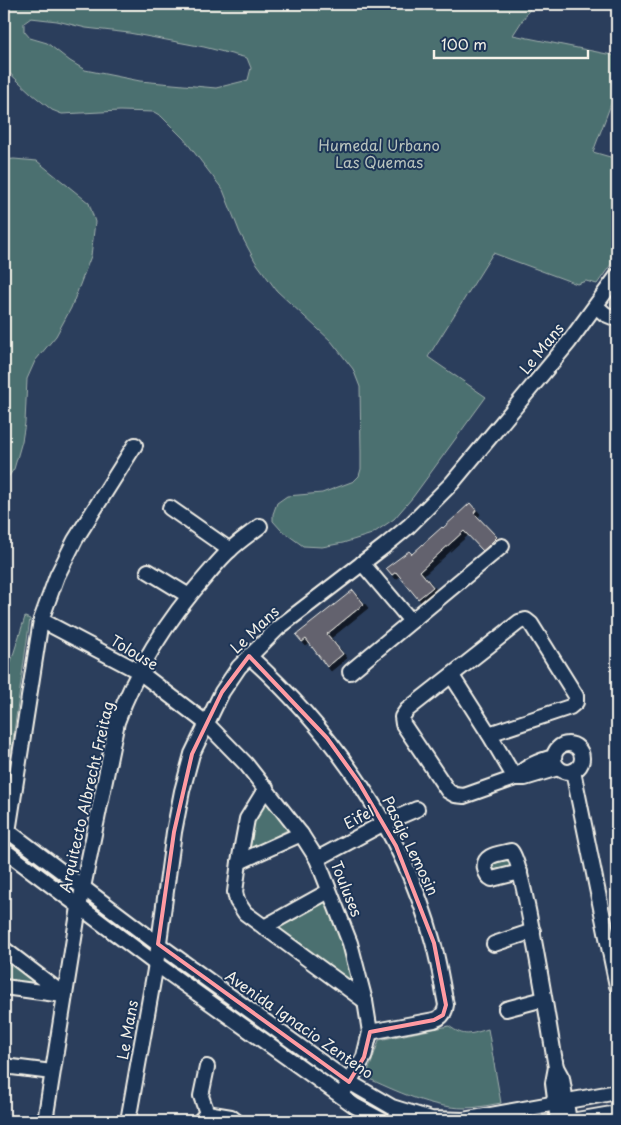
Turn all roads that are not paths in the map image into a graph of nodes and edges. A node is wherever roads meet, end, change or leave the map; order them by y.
1 (617, 276) edge
2 (596, 306) junction
3 (617, 320) edge
4 (135, 445) dead end
5 (170, 508) dead end
6 (260, 526) dead end
7 (502, 546) dead end
8 (230, 550) junction
9 (362, 563) junction
10 (148, 571) dead end
11 (189, 596) junction
12 (41, 620) junction
13 (411, 621) junction
14 (249, 656) junction
15 (138, 671) junction
16 (350, 672) dead end
17 (452, 676) junction
18 (206, 723) junction
19 (489, 734) junction
20 (556, 762) junction
21 (573, 771) junction
22 (515, 778) junction
23 (266, 788) junction
24 (417, 809) dead end
25 (384, 823) junction
26 (5, 834) edge
27 (301, 834) junction
28 (4, 850) edge
29 (316, 859) junction
30 (239, 862) junction
31 (520, 872) dead end
32 (83, 887) junction
33 (329, 891) junction
34 (79, 907) junction
35 (264, 927) junction
36 (533, 931) junction
37 (158, 944) junction
38 (494, 944) dead end
39 (4, 949) edge
40 (156, 964) junction
41 (617, 986) edge
42 (4, 987) edge
43 (64, 995) junction
44 (544, 999) junction
45 (365, 1001) junction
46 (506, 1009) dead end
47 (370, 1032) junction
48 (4, 1066) edge
49 (206, 1067) dead end
50 (52, 1072) junction
51 (350, 1082) junction
52 (617, 1092) edge
53 (341, 1096) junction
54 (561, 1103) junction
55 (617, 1113) edge
56 (203, 1117) edge
57 (431, 1120) edge
58 (45, 1121) edge
59 (128, 1121) edge
60 (236, 1121) edge
61 (383, 1121) edge
62 (558, 1121) edge
63 (570, 1121) edge

1 - 2 street, Le Mans
2 - 3 street
2 - 9 street, Le Mans
4 - 12 street
5 - 8 street
6 - 8 street, Arquitecto Albrecht Freitag
7 - 13 street
8 - 11 street, Arquitecto Albrecht Freitag
9 - 13 street
9 - 14 street, Le Mans
10 - 11 street
11 - 15 street, Arquitecto Albrecht Freitag
12 - 15 street, Tolouse
12 - 26 street
13 - 16 street
14 - 18 street, Le Mans
14 - 25 street, Pasaje Lemosin
15 - 18 street, Tolouse
15 - 32 street, Arquitecto Albrecht Freitag
17 - 19 street
17 - 19 street
17 - 22 street
18 - 23 street, Touluses
18 - 37 street, Le Mans
19 - 22 street
20 - 21 street
20 - 21 street
20 - 22 street
21 - 41 street
23 - 27 street, Touluses
23 - 30 street
24 - 25 street, Eifel
25 - 29 street, Eifel
25 - 47 street, Pasaje Lemosin
26 - 32 street, Avenida Ignacio Zenteno
27 - 29 street, Touluses
27 - 30 street
28 - 34 street
29 - 33 street, Touluses
30 - 35 street
31 - 36 street
32 - 34 street, Arquitecto Albrecht Freitag
32 - 37 street, Avenida Ignacio Zenteno
33 - 35 street
33 - 45 street, Touluses
34 - 40 street
34 - 43 street, Arquitecto Albrecht Freitag
35 - 45 street
36 - 38 street
36 - 44 street
37 - 40 street, Le Mans
37 - 51 street, Avenida Ignacio Zenteno
39 - 43 street
40 - 53 street
40 - 59 street, Le Mans
42 - 43 street
43 - 50 street, Arquitecto Albrecht Freitag
44 - 46 street
44 - 54 street
45 - 47 street, Touluses
47 - 51 street, Touluses
48 - 50 street
49 - 56 street
50 - 58 street, Arquitecto Albrecht Freitag
51 - 53 street, Touluses
51 - 57 street, Avenida Ignacio Zenteno
52 - 54 street, Avenida Ignacio Zenteno
53 - 61 street
54 - 57 street, Avenida Ignacio Zenteno
54 - 62 street
54 - 63 street
55 - 63 street
56 - 60 street

